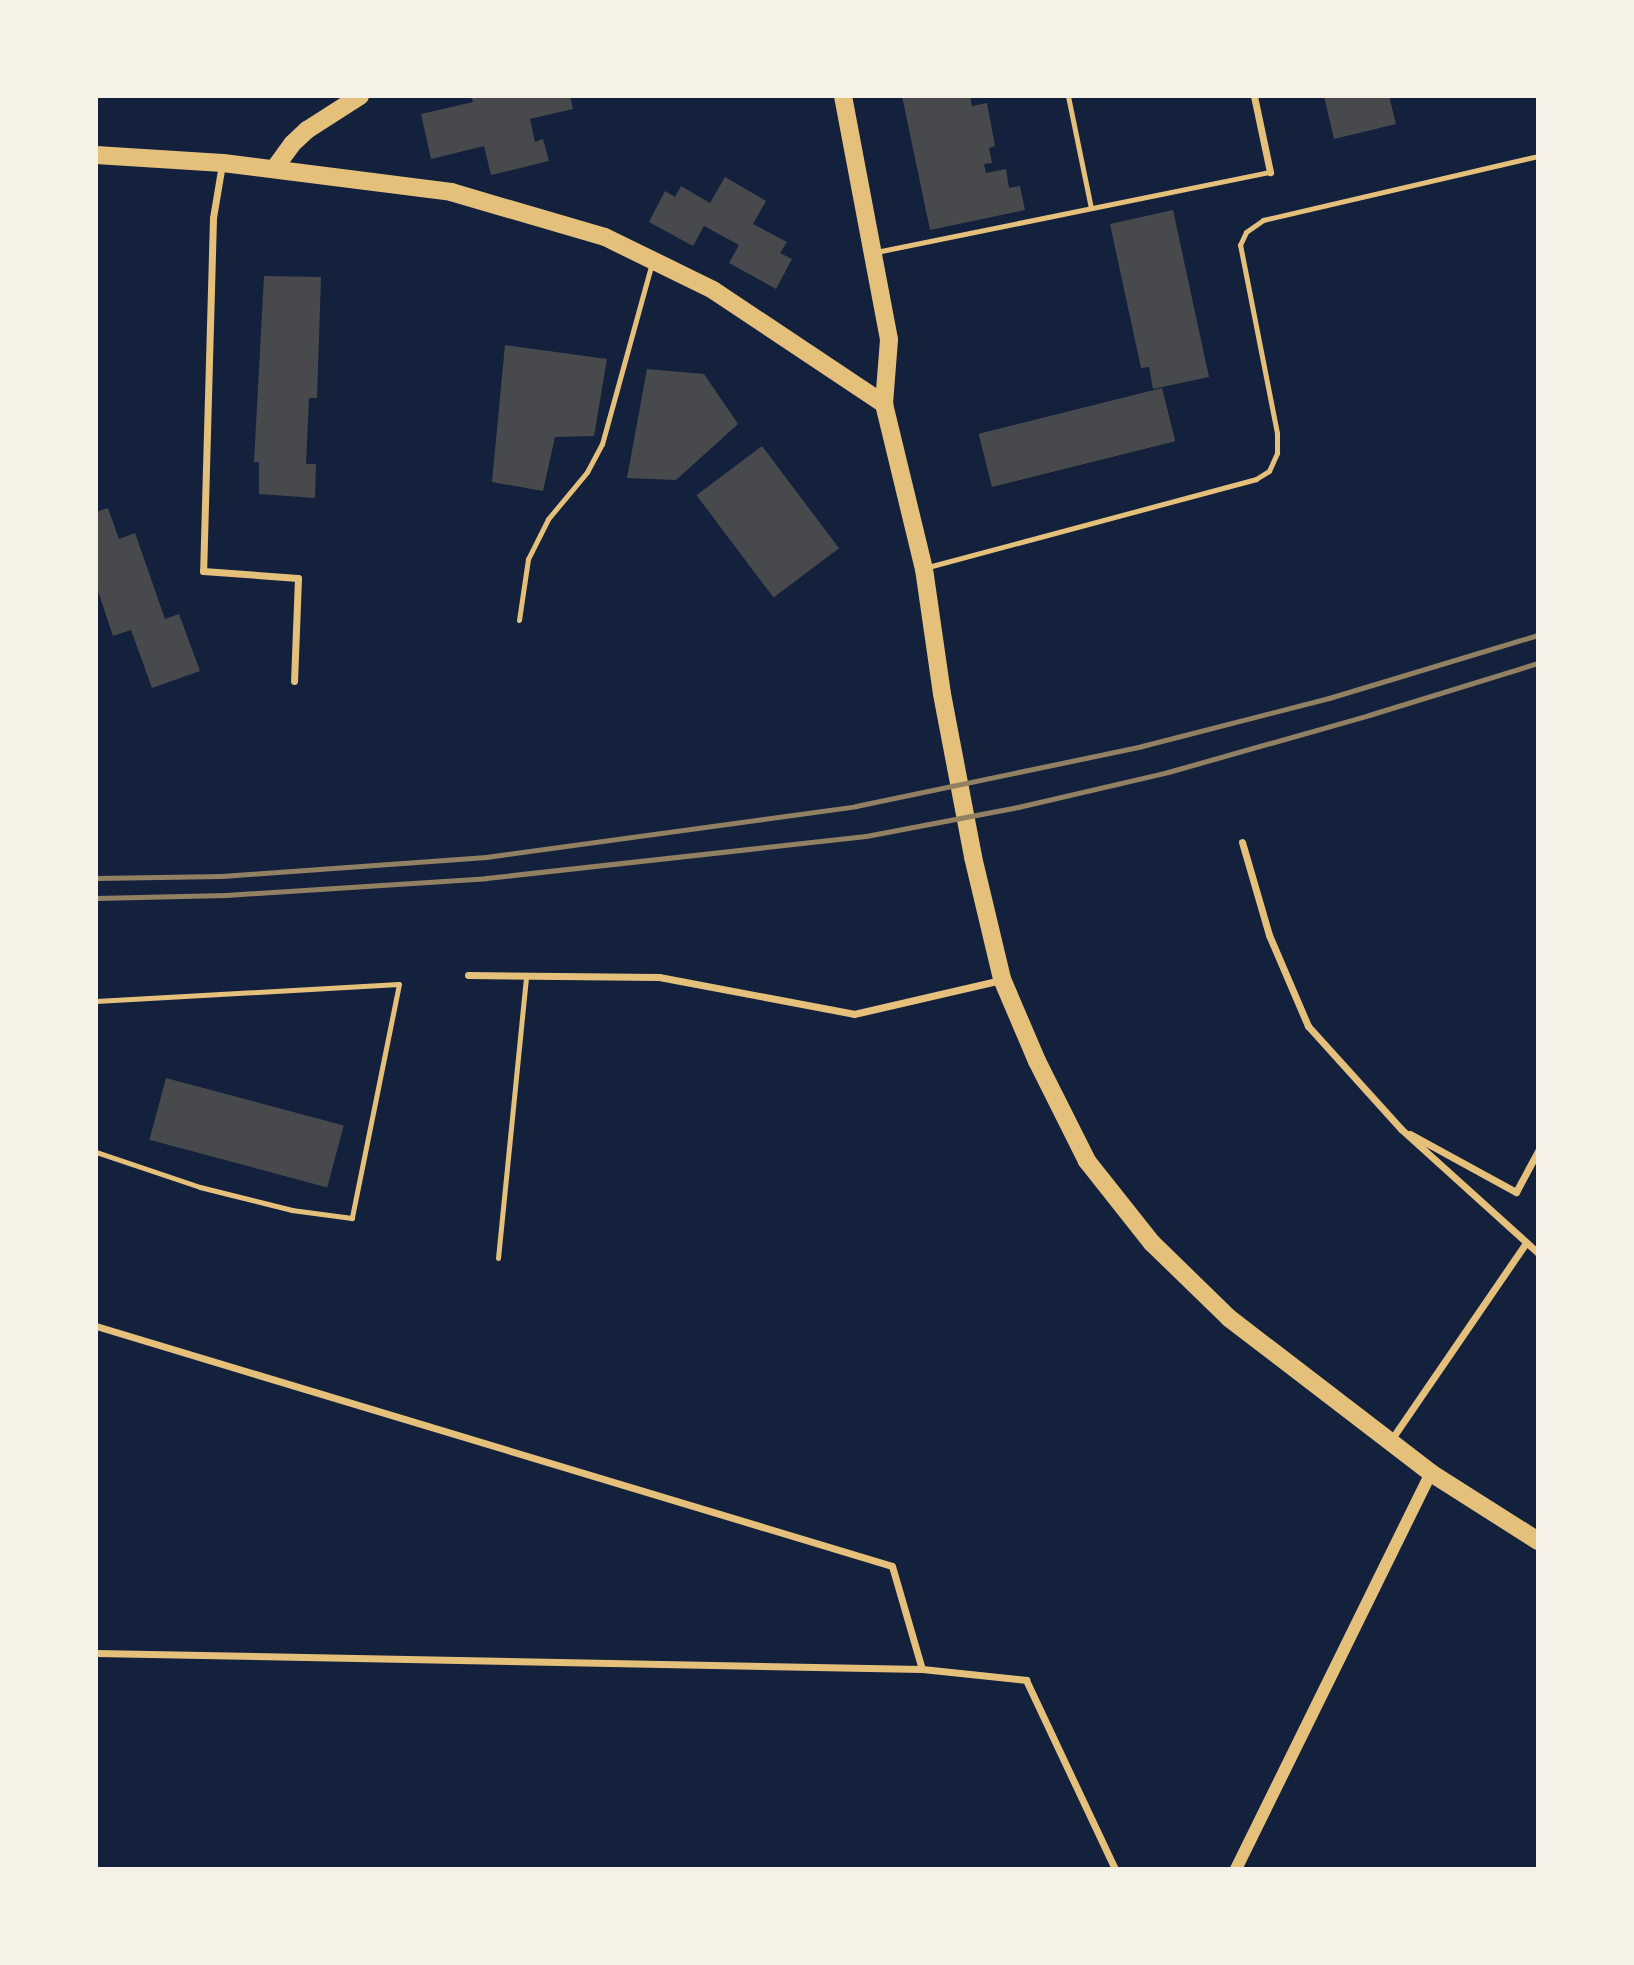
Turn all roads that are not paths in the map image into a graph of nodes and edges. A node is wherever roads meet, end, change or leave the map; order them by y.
1 (360, 96) edge
2 (843, 96) edge
3 (1069, 96) edge
4 (1254, 96) edge
5 (96, 155) edge
6 (1538, 156) edge
7 (223, 163) junction
8 (274, 169) junction
9 (1270, 172) joint
10 (1091, 208) junction
11 (873, 253) junction
12 (653, 260) junction
13 (884, 404) junction
14 (924, 569) junction
15 (519, 620) dead end
16 (294, 681) dead end
17 (1242, 842) dead end
18 (468, 975) dead end
19 (526, 975) junction
20 (1002, 979) junction
21 (96, 1001) edge
22 (1401, 1129) junction
23 (1538, 1151) edge
24 (96, 1152) edge
25 (1525, 1244) junction
26 (1538, 1253) edge
27 (498, 1258) dead end
28 (96, 1326) edge
29 (1390, 1441) junction
30 (1431, 1473) junction
31 (1538, 1541) edge
32 (96, 1653) edge
33 (922, 1669) junction
34 (1115, 1869) edge
35 (1236, 1869) edge

1 - 8 main road
2 - 11 main road
3 - 10 lane
4 - 9 street
5 - 7 main road
6 - 14 lane
7 - 8 main road
7 - 16 street
8 - 12 main road
9 - 10 lane
10 - 11 lane
11 - 13 main road
12 - 13 main road
12 - 15 lane
13 - 14 main road
14 - 20 main road
17 - 22 street
18 - 19 street
19 - 20 street
19 - 27 lane
20 - 29 main road
21 - 24 lane
22 - 23 street
22 - 25 street
25 - 26 street
25 - 29 street
28 - 33 street
29 - 30 main road
30 - 31 main road
30 - 35 street
32 - 33 street
33 - 34 street

